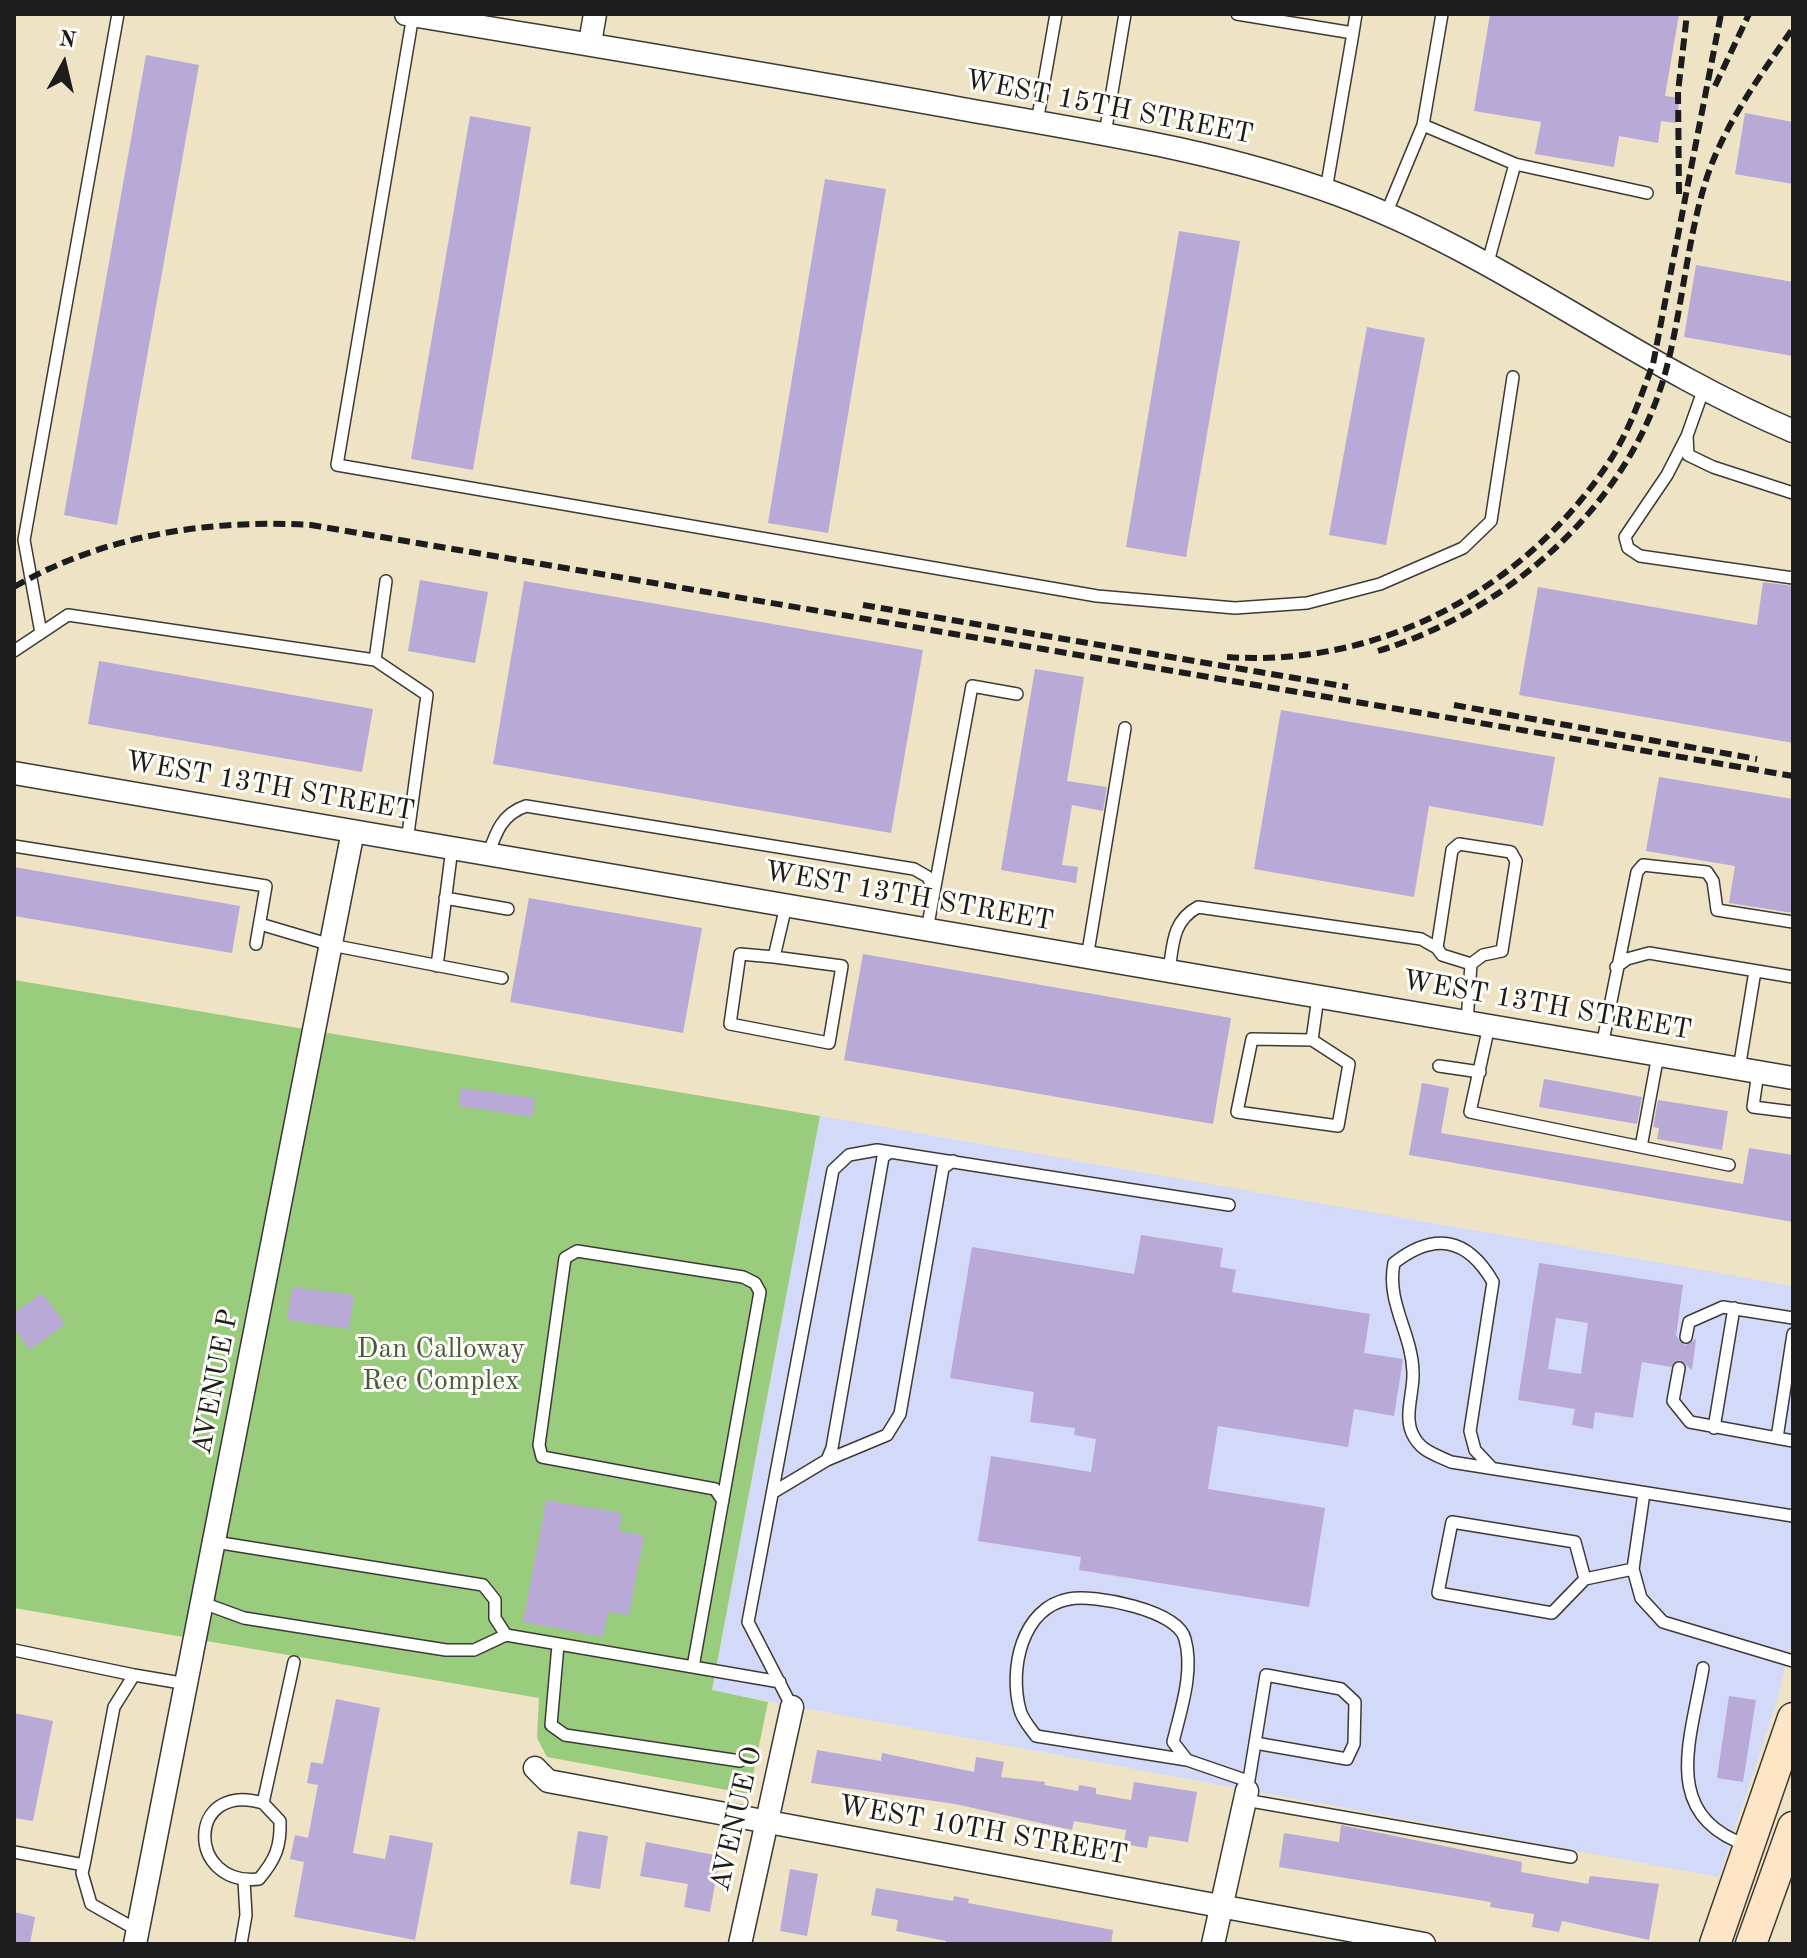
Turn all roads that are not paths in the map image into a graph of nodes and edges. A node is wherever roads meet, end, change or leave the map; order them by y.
1 (118, 14) edge
2 (595, 14) edge
3 (1056, 14) edge
4 (1125, 14) edge
5 (1237, 14) edge
6 (1356, 14) edge
7 (1442, 14) edge
8 (409, 15) edge
9 (1353, 33) junction
10 (590, 43) junction
11 (1037, 122) junction
12 (1423, 125) junction
13 (1105, 134) junction
14 (1515, 164) junction
15 (1326, 190) junction
16 (1647, 193) dead end
17 (1386, 214) junction
18 (1488, 262) junction
19 (1513, 377) dead end
20 (1703, 391) junction
21 (1793, 431) edge
22 (1687, 436) junction
23 (1793, 493) edge
24 (1793, 578) edge
25 (386, 581) dead end
26 (41, 633) junction
27 (14, 651) edge
28 (375, 660) junction
29 (1017, 694) dead end
30 (1125, 728) dead end
31 (14, 773) edge
32 (353, 831) junction
33 (407, 841) junction
34 (14, 846) edge
35 (452, 848) junction
36 (488, 855) junction
37 (934, 892) junction
38 (445, 898) junction
39 (786, 906) junction
40 (508, 909) dead end
41 (1793, 922) edge
42 (260, 924) junction
43 (927, 930) junction
44 (256, 944) dead end
45 (331, 945) junction
46 (1437, 948) junction
47 (774, 957) junction
48 (1087, 958) junction
49 (1471, 964) junction
50 (437, 966) junction
51 (1616, 967) junction
52 (1169, 971) junction
53 (1755, 971) junction
54 (1793, 977) edge
55 (502, 978) dead end
56 (1318, 997) junction
57 (1478, 1024) junction
58 (1312, 1040) junction
59 (1602, 1046) junction
60 (1658, 1055) junction
61 (1439, 1066) dead end
62 (1749, 1071) junction
63 (1480, 1072) junction
64 (1793, 1078) edge
65 (1793, 1112) edge
66 (1641, 1147) junction
67 (890, 1152) junction
68 (953, 1161) junction
69 (1729, 1165) dead end
70 (1229, 1205) dead end
71 (1734, 1308) junction
72 (1793, 1318) edge
73 (1793, 1334) edge
74 (1686, 1337) dead end
75 (1679, 1368) dead end
76 (1714, 1428) junction
77 (1777, 1438) junction
78 (1793, 1441) edge
79 (827, 1460) junction
80 (1492, 1468) junction
81 (772, 1493) junction
82 (1644, 1493) junction
83 (723, 1501) junction
84 (1793, 1516) edge
85 (215, 1542) junction
86 (1633, 1569) junction
87 (1585, 1579) junction
88 (203, 1603) junction
89 (506, 1635) junction
90 (558, 1645) junction
91 (14, 1650) edge
92 (1793, 1661) edge
93 (294, 1662) dead end
94 (693, 1667) junction
95 (1703, 1668) dead end
96 (134, 1675) junction
97 (780, 1682) junction
98 (187, 1684) junction
99 (792, 1707) joint
100 (1793, 1718) edge
101 (1255, 1743) junction
102 (1187, 1760) junction
103 (740, 1761) dead end
104 (535, 1768) dead end
105 (1247, 1791) junction
106 (263, 1803) junction
107 (767, 1821) junction
108 (1793, 1827) edge
109 (1749, 1846) junction
110 (14, 1852) edge
111 (1571, 1857) dead end
112 (84, 1865) junction
113 (244, 1881) junction
114 (1222, 1905) junction
115 (136, 1937) edge
116 (241, 1944) edge
117 (740, 1944) edge
118 (1213, 1944) edge
119 (1424, 1944) edge
120 (1715, 1944) edge
121 (1751, 1944) edge

1 - 26 lane
2 - 10 street
3 - 11 lane
4 - 13 lane
5 - 9 lane
6 - 9 lane
7 - 12 lane
8 - 10 street, WEST 15TH STREET
8 - 19 lane
9 - 15 lane
10 - 11 street, WEST 15TH STREET
11 - 13 street, WEST 15TH STREET
12 - 14 lane
12 - 17 lane
13 - 15 street, WEST 15TH STREET
14 - 16 lane
14 - 18 lane
15 - 17 street, WEST 15TH STREET
17 - 18 street, WEST 15TH STREET
18 - 20 street, WEST 15TH STREET
20 - 21 street, WEST 15TH STREET
20 - 22 lane
22 - 23 lane
22 - 24 lane
25 - 28 lane
26 - 27 lane
26 - 28 lane
28 - 33 lane
29 - 37 lane
30 - 48 lane
31 - 32 street, WEST 13TH STREET
32 - 33 street, WEST 13TH STREET
32 - 45 street, AVENUE P
33 - 35 street, WEST 13TH STREET
34 - 42 lane
35 - 36 street, WEST 13TH STREET
35 - 38 lane
36 - 37 lane
36 - 39 street, WEST 13TH STREET
37 - 43 lane
38 - 40 lane
38 - 50 lane
39 - 43 street, WEST 13TH STREET
39 - 47 lane
41 - 51 lane
42 - 44 lane
42 - 45 lane
43 - 48 street, WEST 13TH STREET
45 - 50 lane
45 - 85 street, AVENUE P
46 - 49 lane
46 - 49 lane
46 - 52 lane
47 - 47 lane
48 - 52 street, WEST 13TH STREET
49 - 57 lane
50 - 55 lane
51 - 53 lane
51 - 59 lane
52 - 56 street, WEST 13TH STREET
53 - 54 lane
53 - 62 lane
56 - 57 street, WEST 13TH STREET
56 - 58 lane
57 - 59 street, WEST 13TH STREET
57 - 63 lane
58 - 58 lane
59 - 60 street, WEST 13TH STREET
60 - 62 street, WEST 13TH STREET
60 - 66 lane
61 - 63 lane
62 - 64 street, WEST 13TH STREET
62 - 65 lane
63 - 66 lane
66 - 69 lane
67 - 68 lane
67 - 79 lane
67 - 81 lane
68 - 70 lane
68 - 79 lane
71 - 72 lane
71 - 74 lane
71 - 76 lane
73 - 77 lane
75 - 76 lane
76 - 77 lane
77 - 78 lane
79 - 81 lane
80 - 80 lane
80 - 82 lane
81 - 97 lane
82 - 84 lane
82 - 86 lane
83 - 83 lane
83 - 94 lane
85 - 88 street, AVENUE P
85 - 89 lane
86 - 87 lane
86 - 92 lane
87 - 87 lane
88 - 89 lane
88 - 98 street, AVENUE P
89 - 90 lane
90 - 94 lane
90 - 103 lane
91 - 96 lane
93 - 106 lane
94 - 97 lane
95 - 109 lane
96 - 98 lane
96 - 112 lane
97 - 99 lane
98 - 115 street, AVENUE P
99 - 107 street, AVENUE O
100 - 109 main road
101 - 101 lane
101 - 105 lane
102 - 102 lane
102 - 105 lane
104 - 107 street, WEST 10TH STREET
105 - 111 lane
105 - 114 street
106 - 113 lane
106 - 113 lane
107 - 114 street, WEST 10TH STREET
107 - 117 street, AVENUE O
108 - 121 main road
109 - 120 main road
110 - 112 lane
112 - 115 lane
113 - 116 lane
114 - 118 street
114 - 119 street, WEST 10TH STREET

